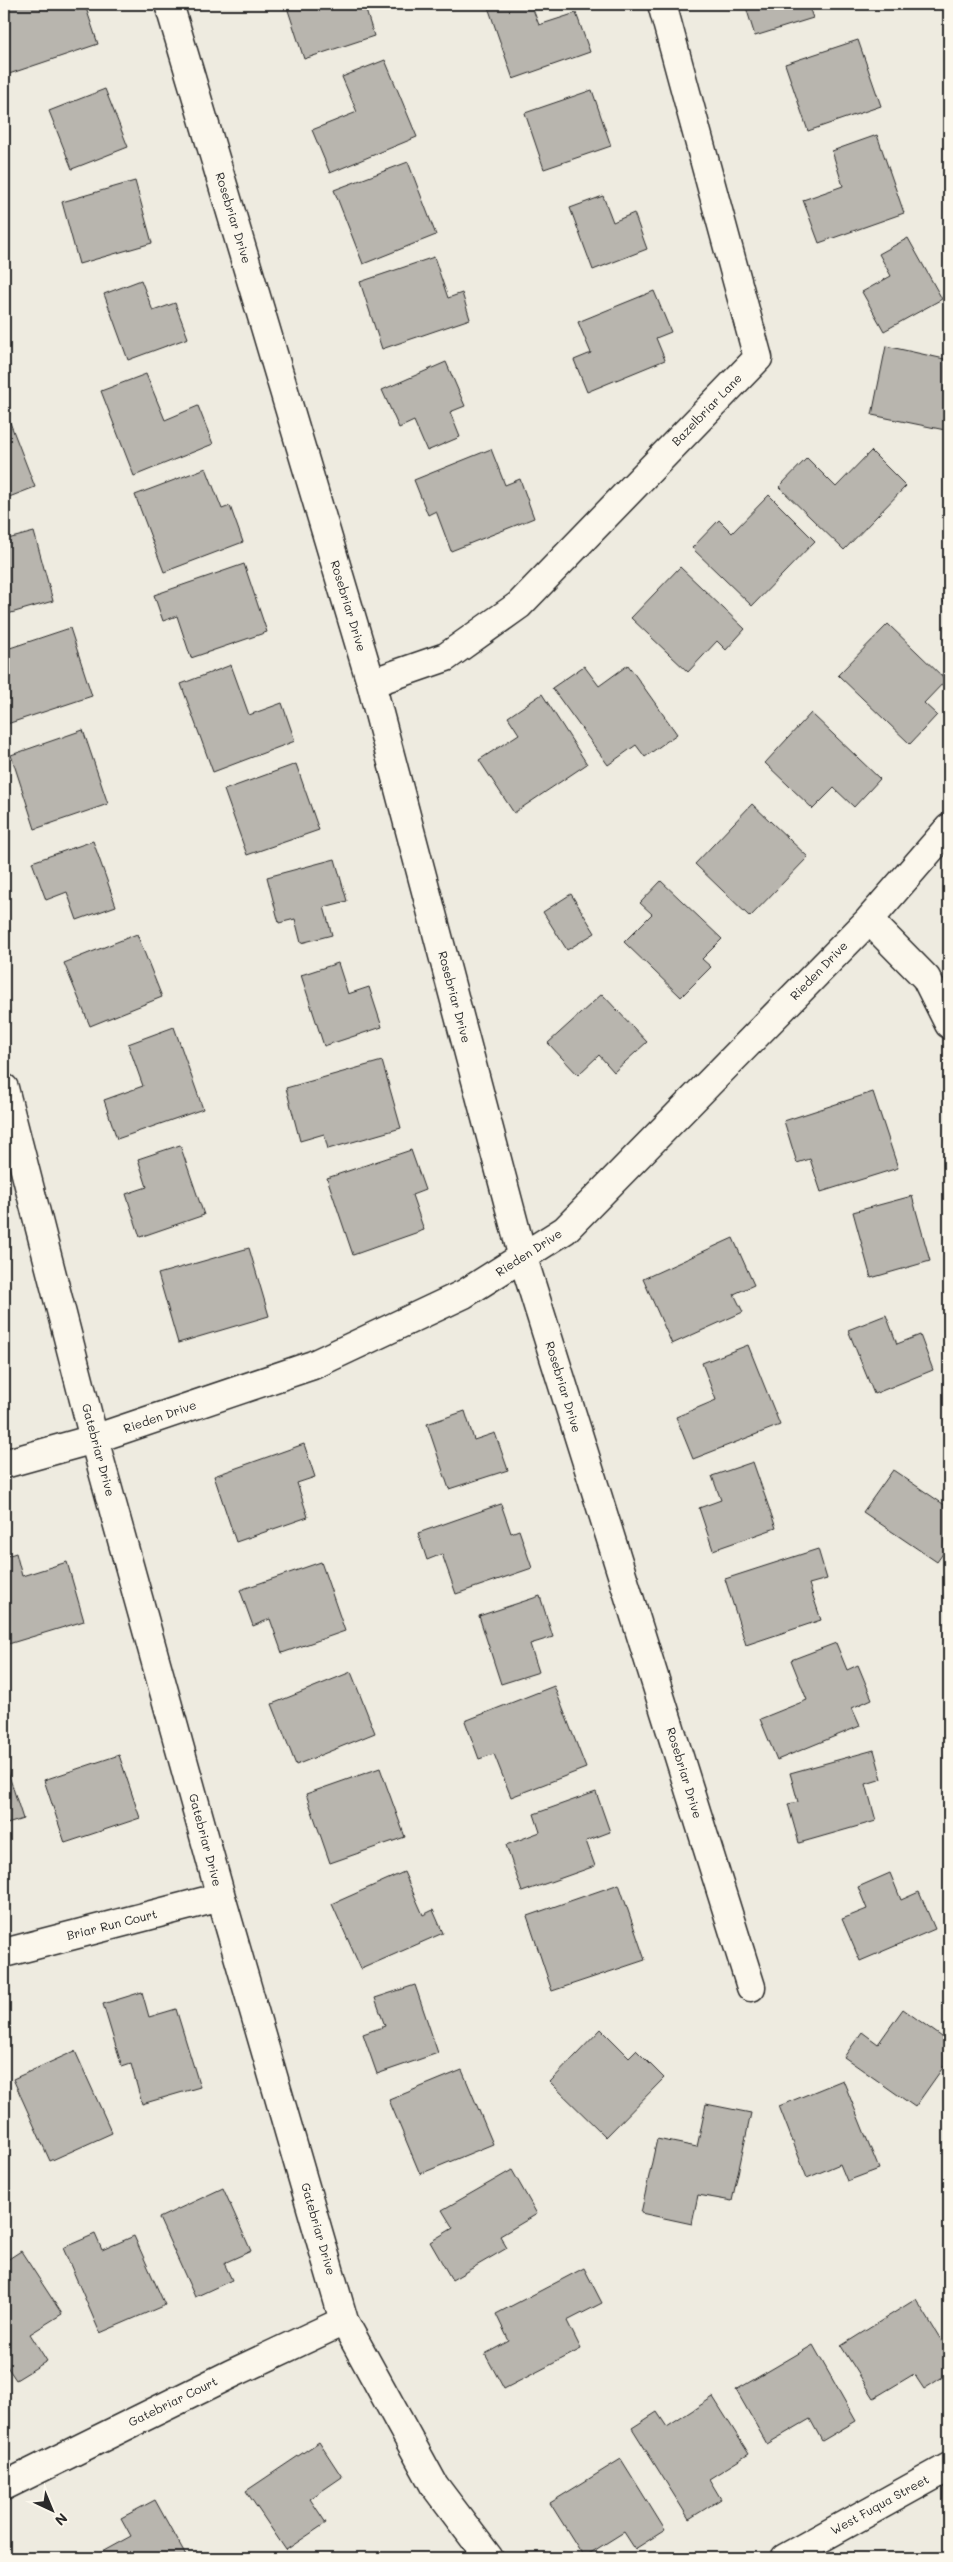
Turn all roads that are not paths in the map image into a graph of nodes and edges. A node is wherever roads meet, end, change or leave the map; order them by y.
1 (170, 4) edge
2 (662, 4) edge
3 (371, 683) junction
4 (949, 828) edge
5 (869, 920) junction
6 (949, 1024) edge
7 (4, 1088) edge
8 (523, 1258) junction
9 (94, 1439) junction
10 (4, 1464) edge
11 (221, 1897) junction
12 (4, 1953) edge
13 (750, 1986) dead end
14 (344, 2321) junction
15 (949, 2467) edge
16 (4, 2486) edge
17 (489, 2558) edge
18 (785, 2558) edge

1 - 3 street, Rosebriar Drive
2 - 3 street, Bazelbriar Lane
3 - 8 street, Rosebriar Drive
4 - 5 street, Rieden Drive
5 - 6 street
5 - 8 street, Rieden Drive
7 - 9 street, Gatebriar Drive
8 - 9 street, Rieden Drive
8 - 13 street, Rosebriar Drive
9 - 10 street, Rieden Drive
9 - 11 street, Gatebriar Drive
11 - 12 street, Briar Run Court
11 - 14 street, Gatebriar Drive
14 - 16 street, Gatebriar Court
14 - 17 street, Gatebriar Drive
15 - 18 street, West Fuqua Street

